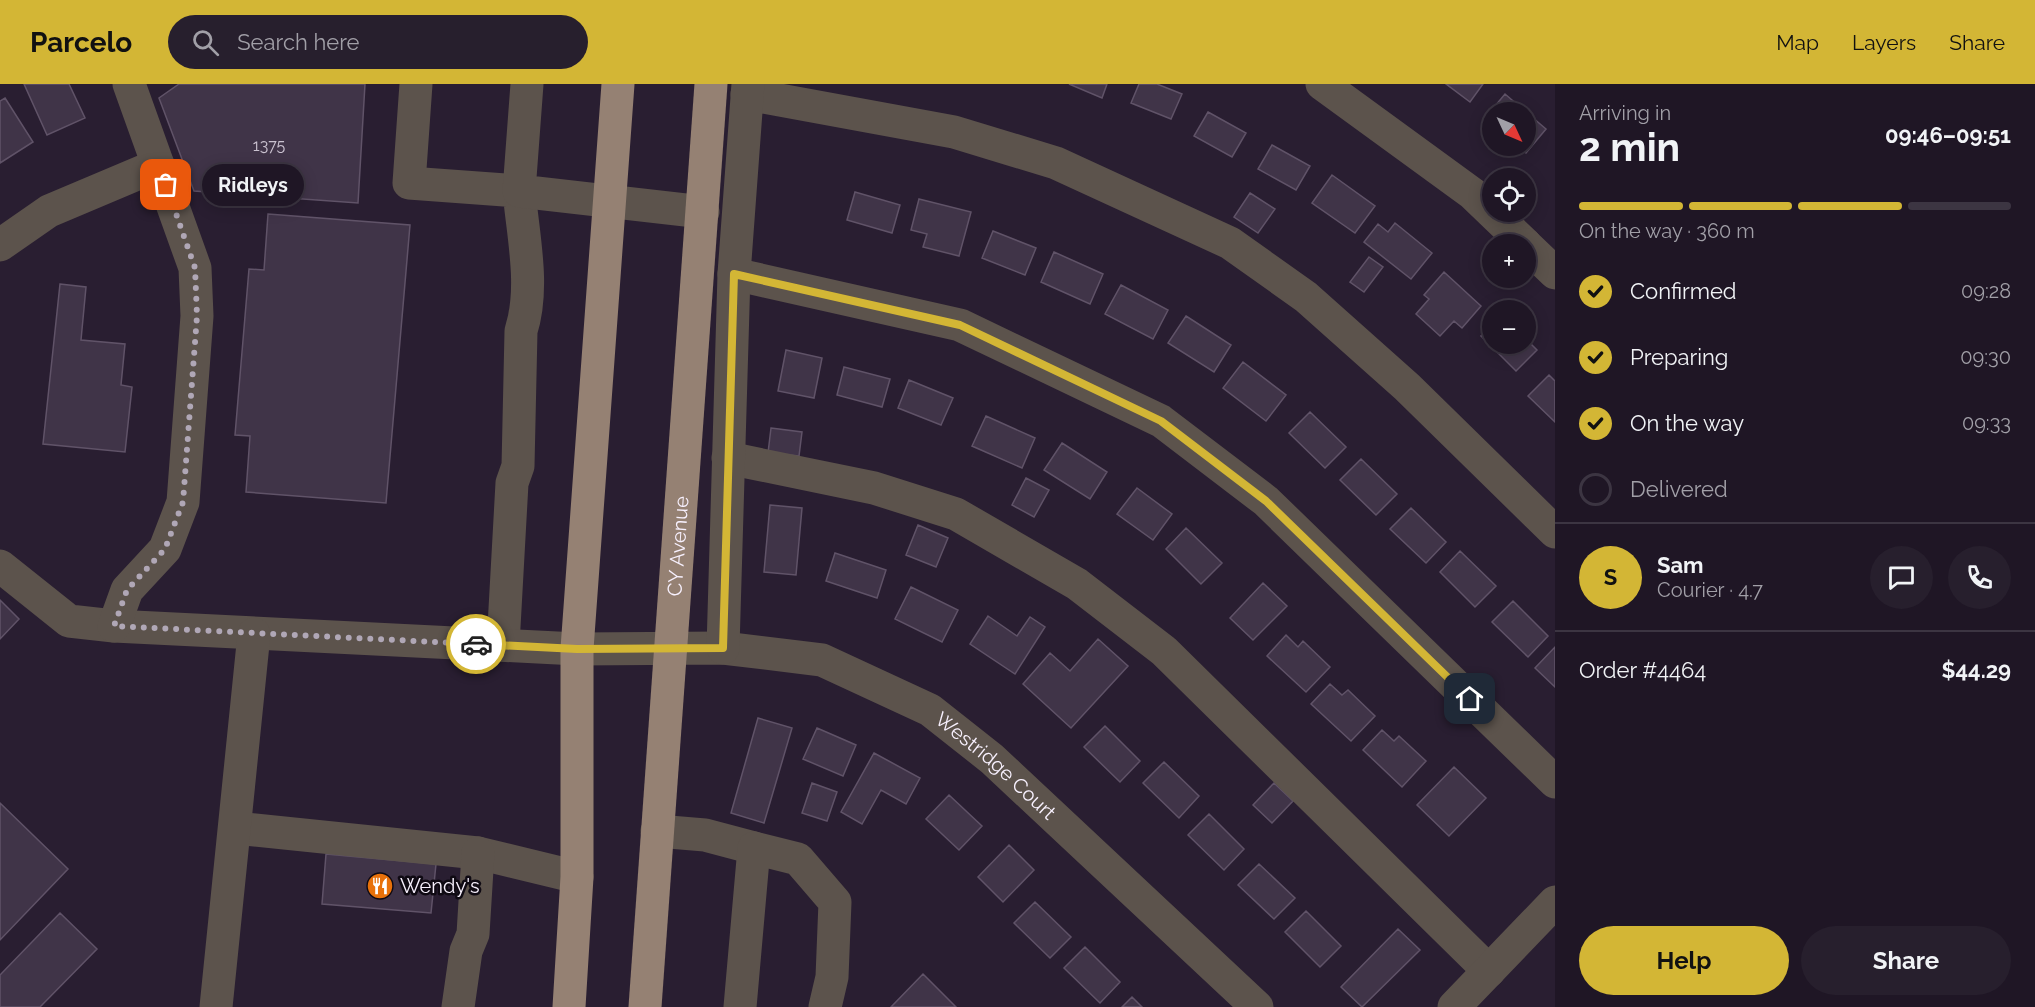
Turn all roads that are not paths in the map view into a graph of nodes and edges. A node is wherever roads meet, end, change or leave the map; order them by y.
1 (129, 84) edge
2 (416, 84) edge
3 (527, 84) edge
4 (618, 84) edge
5 (711, 84) edge
6 (1322, 84) edge
7 (748, 89) edge
8 (158, 165) junction
9 (519, 191) junction
10 (611, 201) junction
11 (703, 212) junction
12 (1514, 234) edge
13 (0, 245) edge
14 (1536, 255) edge
15 (1555, 273) edge
16 (734, 274) junction
17 (728, 458) junction
18 (1555, 532) edge
19 (1, 568) edge
20 (114, 626) junction
21 (254, 634) junction
22 (502, 645) junction
23 (723, 648) junction
24 (577, 649) junction
25 (672, 650) junction
26 (1555, 782) edge
27 (235, 828) junction
28 (657, 831) junction
29 (754, 848) junction
30 (478, 854) junction
31 (576, 877) junction
32 (1555, 902) edge
33 (1489, 971) junction
34 (216, 1007) edge
35 (458, 1007) edge
36 (569, 1007) edge
37 (583, 1007) edge
38 (645, 1007) edge
39 (740, 1007) edge
40 (825, 1007) edge
41 (1257, 1007) edge
42 (1454, 1007) edge

1 - 8 street
2 - 9 street
3 - 9 street
4 - 10 main road
5 - 11 main road, CY Avenue
6 - 12 street
7 - 16 street
7 - 18 street
8 - 13 street
8 - 20 street
9 - 10 street
9 - 22 street
10 - 11 street
10 - 24 main road
11 - 25 main road, CY Avenue
14 - 15 street
16 - 17 street
16 - 26 street
17 - 23 street
17 - 33 street
19 - 20 street, Westridge Court
20 - 21 street, Westridge Court
21 - 22 street, Westridge Court
21 - 27 street
22 - 24 street, Westridge Court
23 - 25 street, Westridge Court
23 - 41 street, Westridge Court
24 - 25 street, Westridge Court
24 - 31 main road
25 - 28 main road, CY Avenue
27 - 30 street
27 - 34 street
28 - 29 street
28 - 38 main road, CY Avenue
29 - 39 street
29 - 40 street
30 - 31 street
30 - 35 street
31 - 36 main road
31 - 37 main road
32 - 33 street
33 - 42 street

